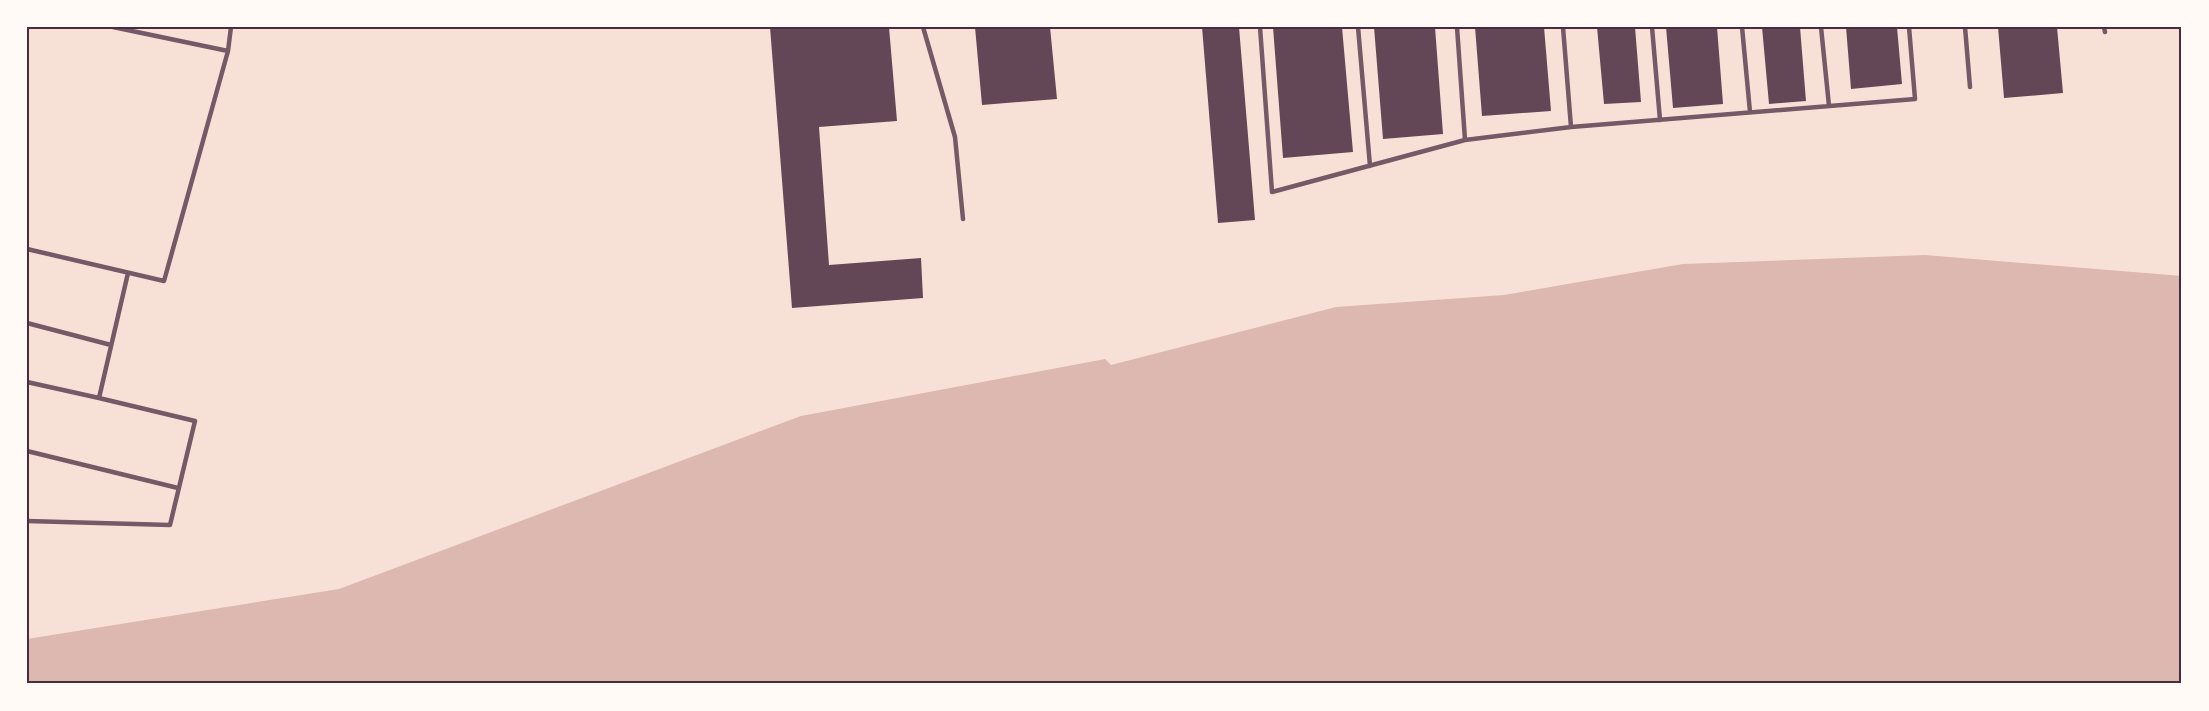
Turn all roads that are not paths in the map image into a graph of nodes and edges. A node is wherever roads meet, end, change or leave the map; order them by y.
1 (113, 27) edge
2 (231, 27) edge
3 (923, 27) edge
4 (1260, 27) edge
5 (1358, 27) edge
6 (1457, 27) edge
7 (1563, 27) edge
8 (1653, 27) edge
9 (1742, 27) edge
10 (1821, 27) edge
11 (1909, 27) edge
12 (1965, 27) edge
13 (228, 51) junction
14 (1970, 87) dead end
15 (1828, 106) junction
16 (1750, 112) junction
17 (1660, 120) junction
18 (1571, 128) junction
19 (1465, 140) junction
20 (1370, 166) junction
21 (963, 219) dead end
22 (27, 249) edge
23 (128, 273) junction
24 (27, 323) edge
25 (111, 345) junction
26 (27, 382) edge
27 (99, 398) junction
28 (27, 451) edge
29 (178, 488) junction
30 (27, 520) edge

1 - 13 lane
2 - 13 lane
3 - 21 lane
4 - 20 lane
5 - 20 lane
6 - 19 lane
7 - 18 lane
8 - 17 lane
9 - 16 lane
10 - 15 lane
11 - 15 lane
12 - 14 lane
13 - 23 lane
15 - 16 lane
16 - 17 lane
17 - 18 lane
18 - 19 lane
19 - 20 lane
22 - 23 lane
23 - 25 lane
24 - 25 lane
25 - 27 lane
26 - 27 lane
27 - 29 lane
28 - 29 lane
29 - 30 lane

